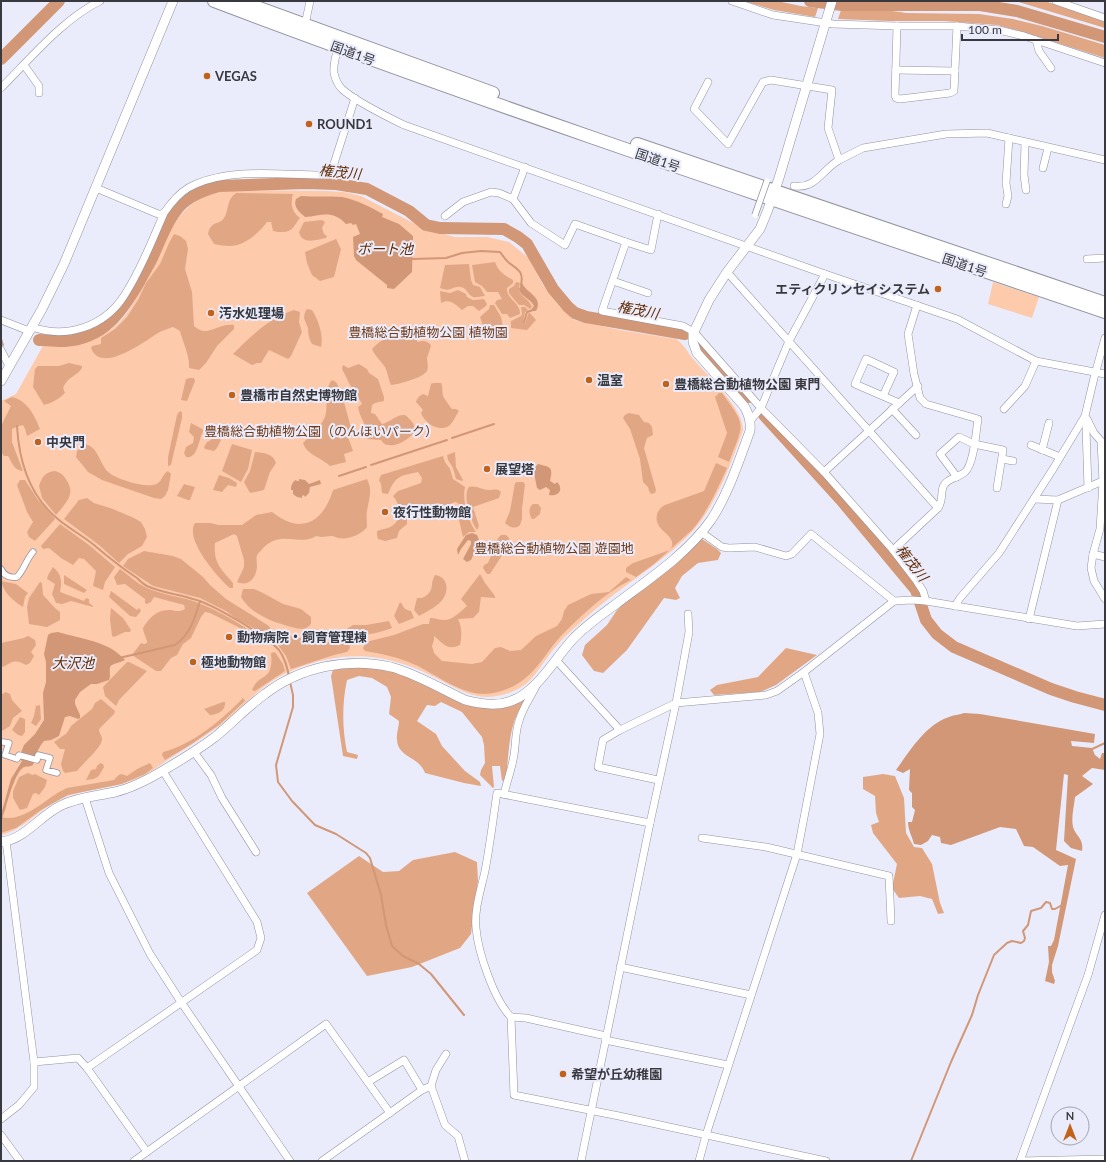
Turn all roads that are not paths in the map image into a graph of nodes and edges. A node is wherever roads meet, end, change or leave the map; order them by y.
1 (100, 1) edge
2 (173, 1) edge
3 (214, 1) edge
4 (240, 1) edge
5 (310, 1) edge
6 (732, 1) edge
7 (832, 1) edge
8 (1056, 1) edge
9 (1105, 18) edge
10 (826, 21) junction
11 (305, 25) junction
12 (897, 26) junction
13 (957, 26) junction
14 (1036, 40) junction
15 (340, 43) junction
16 (1105, 63) edge
17 (24, 65) junction
18 (1052, 68) dead end
19 (896, 70) junction
20 (955, 71) junction
21 (708, 82) dead end
22 (805, 86) junction
23 (1, 88) edge
24 (39, 92) dead end
25 (355, 98) junction
26 (1009, 138) junction
27 (1025, 143) junction
28 (1048, 148) junction
29 (839, 160) junction
30 (1105, 160) edge
31 (525, 167) junction
32 (1042, 168) dead end
33 (794, 186) dead end
34 (96, 188) junction
35 (771, 190) junction
36 (1026, 190) dead end
37 (513, 199) junction
38 (1006, 204) dead end
39 (164, 213) junction
40 (658, 214) junction
41 (755, 215) dead end
42 (445, 216) dead end
43 (626, 242) junction
44 (747, 246) junction
45 (1105, 258) edge
46 (1087, 259) dead end
47 (726, 272) junction
48 (825, 274) junction
49 (612, 282) junction
50 (648, 293) dead end
51 (1105, 303) edge
52 (917, 305) junction
53 (1105, 312) edge
54 (1, 320) edge
55 (30, 329) junction
56 (694, 332) junction
57 (1105, 338) edge
58 (789, 341) junction
59 (1, 350) edge
60 (1036, 361) junction
61 (9, 366) junction
62 (1095, 373) junction
63 (1105, 374) edge
64 (1, 380) edge
65 (918, 386) junction
66 (883, 396) junction
67 (899, 403) junction
68 (761, 408) junction
69 (892, 410) junction
70 (1004, 410) dead end
71 (1087, 419) junction
72 (750, 421) junction
73 (1049, 423) dead end
74 (869, 430) junction
75 (916, 435) dead end
76 (974, 444) junction
77 (1031, 445) dead end
78 (1042, 450) junction
79 (1060, 457) junction
80 (1002, 459) junction
81 (1013, 461) dead end
82 (824, 472) junction
83 (957, 477) junction
84 (1104, 481) edge
85 (997, 488) dead end
86 (1088, 488) junction
87 (1034, 499) junction
88 (1104, 499) edge
89 (1058, 500) junction
90 (938, 508) junction
91 (701, 532) junction
92 (893, 550) junction
93 (33, 552) dead end
94 (1093, 554) junction
95 (1105, 557) edge
96 (1, 569) edge
97 (1105, 597) edge
98 (894, 601) junction
99 (925, 601) junction
100 (955, 606) junction
101 (688, 614) dead end
102 (1030, 619) junction
103 (1105, 624) edge
104 (556, 660) junction
105 (804, 672) junction
106 (537, 683) junction
107 (676, 703) junction
108 (620, 730) junction
109 (3, 742) dead end
110 (194, 752) junction
111 (163, 771) junction
112 (57, 773) dead end
113 (658, 780) junction
114 (504, 794) junction
115 (85, 798) junction
116 (650, 823) junction
117 (702, 838) dead end
118 (3, 841) edge
119 (256, 852) dead end
120 (797, 854) junction
121 (1105, 915) edge
122 (891, 921) dead end
123 (620, 967) junction
124 (751, 995) junction
125 (181, 1002) junction
126 (511, 1017) junction
127 (606, 1038) junction
128 (446, 1054) dead end
129 (34, 1062) junction
130 (728, 1065) junction
131 (87, 1068) junction
132 (368, 1082) junction
133 (240, 1086) junction
134 (431, 1086) junction
135 (422, 1090) junction
136 (591, 1111) junction
137 (390, 1113) junction
138 (1, 1119) edge
139 (1, 1135) edge
140 (706, 1135) junction
141 (147, 1152) junction
142 (1105, 1159) edge
143 (20, 1161) edge
144 (134, 1161) edge
145 (290, 1161) edge
146 (322, 1161) edge
147 (465, 1161) edge
148 (581, 1161) edge
149 (699, 1161) edge
150 (826, 1161) edge
151 (1020, 1161) edge

1 - 17 street
2 - 34 street
3 - 15 highway, 国道1号
4 - 11 highway, 国道1号
5 - 11 street
6 - 10 street
7 - 10 street
8 - 9 street
10 - 12 street
10 - 22 street
11 - 15 highway, 国道1号
12 - 13 street
12 - 19 street
13 - 14 street
13 - 20 street
14 - 16 street
14 - 18 street
15 - 25 street
15 - 35 highway, 国道1号
17 - 23 street
17 - 24 street
19 - 20 street
19 - 20 street
21 - 22 street
22 - 29 street
22 - 35 street
25 - 31 street
25 - 39 street
26 - 27 street
26 - 29 street
26 - 38 street
27 - 28 street
27 - 36 street
28 - 30 street
28 - 32 street
29 - 33 street
31 - 37 street
31 - 40 street
34 - 39 street
34 - 55 street
35 - 41 street, bridge
35 - 44 street
35 - 51 highway, 国道1号
35 - 53 highway, 国道1号
37 - 42 street
37 - 43 street
39 - 55 street
40 - 43 street
40 - 44 street
43 - 49 street
44 - 47 street
44 - 48 street
45 - 46 street
47 - 56 street
47 - 58 street
48 - 52 street
48 - 58 street
49 - 50 street
49 - 56 street
52 - 60 street
52 - 65 street
54 - 55 street
55 - 61 street
56 - 68 street
56 - 72 street
57 - 62 street
58 - 68 street
58 - 74 street
59 - 61 street
60 - 62 street
60 - 70 street
61 - 64 street
62 - 63 street
62 - 71 street
65 - 67 street
65 - 76 street
66 - 66 street
66 - 67 street
67 - 69 street
68 - 72 street
68 - 82 street
69 - 74 street
69 - 75 street
71 - 79 street
71 - 84 street
71 - 86 street
72 - 91 street
73 - 78 street
74 - 82 street
74 - 90 street
76 - 80 street
76 - 83 street
76 - 83 street
77 - 78 street
78 - 79 street
79 - 87 street
80 - 81 street
80 - 85 street
82 - 92 street
83 - 90 street
84 - 86 street
84 - 88 street
86 - 89 street
87 - 89 street
87 - 100 street
88 - 94 street
89 - 102 street
90 - 92 street
91 - 98 street
91 - 104 street
92 - 99 street
93 - 96 street
94 - 95 street
94 - 97 street
98 - 99 street
98 - 105 street
99 - 100 street
100 - 102 street
101 - 107 street
102 - 103 street
104 - 106 street
104 - 108 street
105 - 107 street
105 - 120 street
106 - 110 street
106 - 114 street
107 - 108 street
107 - 113 street
108 - 113 street
109 - 112 street
110 - 111 street
110 - 119 street
111 - 115 street
111 - 125 street
113 - 116 street
114 - 116 street
114 - 126 street
115 - 118 street
115 - 125 street
116 - 123 street
117 - 120 street
118 - 129 street
120 - 122 street
120 - 124 street
121 - 151 street
123 - 124 street
123 - 127 street
124 - 130 street
125 - 131 street
125 - 133 street
126 - 127 street
126 - 136 street
127 - 130 street
127 - 136 street
128 - 134 street
129 - 131 street
129 - 138 street
130 - 140 street
131 - 141 street
132 - 133 street
132 - 135 street
132 - 137 street
133 - 141 street
133 - 145 street
134 - 135 street
134 - 147 street
135 - 137 street
136 - 140 street
136 - 148 street
137 - 146 street
139 - 143 street
140 - 149 street
140 - 150 street
141 - 144 street
142 - 151 street

